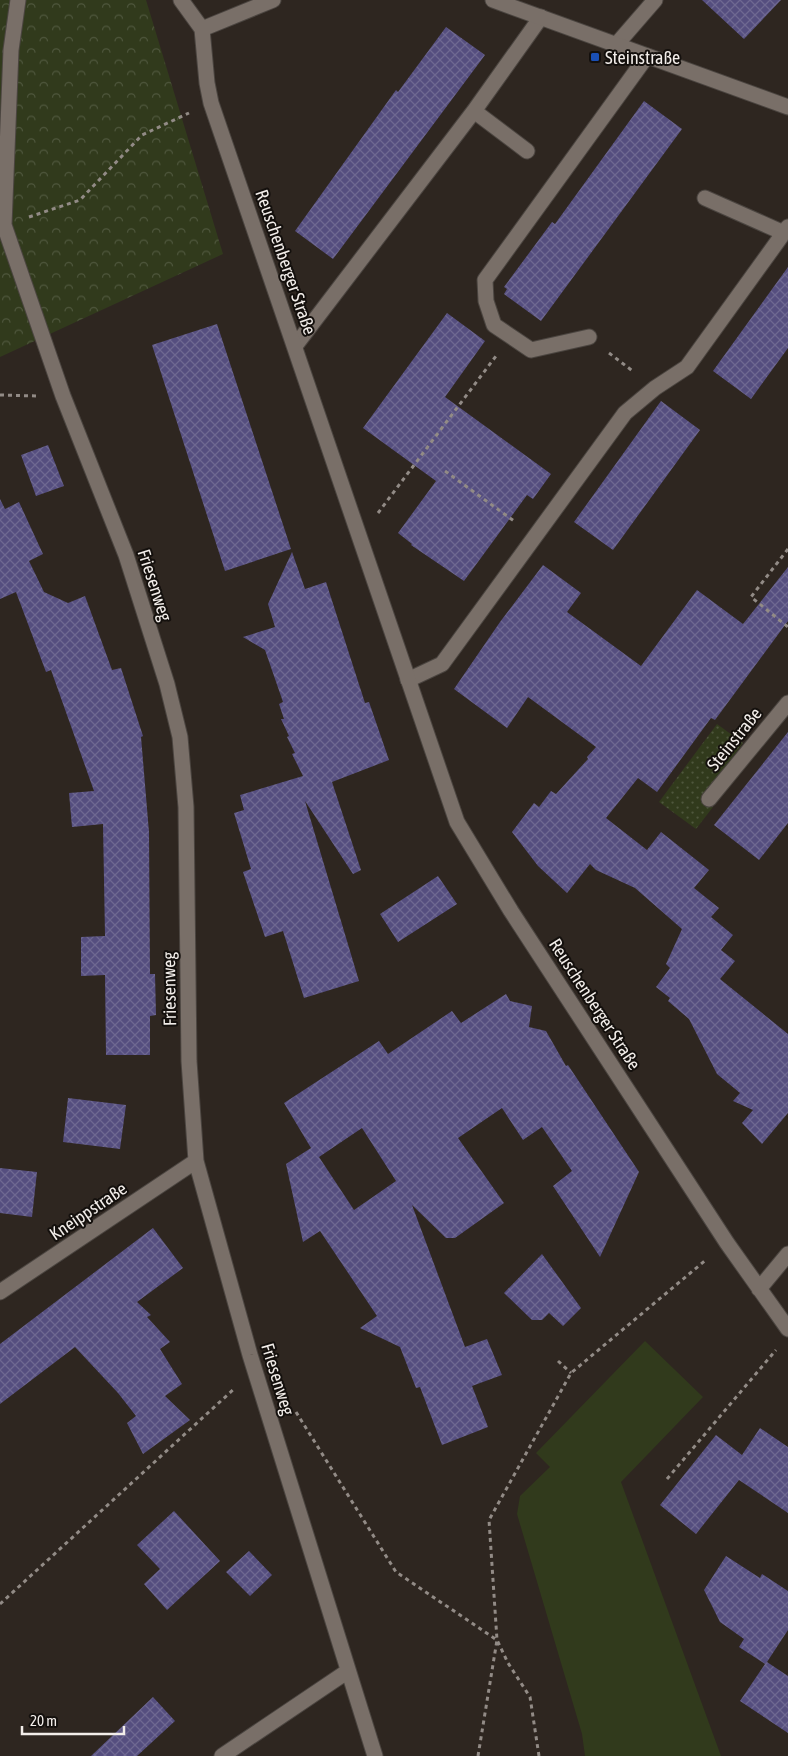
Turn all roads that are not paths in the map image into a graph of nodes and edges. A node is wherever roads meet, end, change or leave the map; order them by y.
1 (18, 0) edge
2 (181, 0) edge
3 (273, 0) edge
4 (493, 0) edge
5 (655, 0) edge
6 (542, 17) junction
7 (202, 29) junction
8 (616, 44) junction
9 (647, 56) junction
10 (788, 107) edge
11 (474, 111) junction
12 (527, 151) dead end
13 (705, 198) dead end
14 (2, 224) edge
15 (786, 230) edge
16 (589, 337) road end
17 (295, 346) junction
18 (408, 680) junction
19 (788, 703) edge
20 (709, 799) dead end
21 (196, 1161) junction
22 (788, 1254) edge
23 (758, 1289) junction
24 (0, 1292) edge
25 (788, 1329) edge
26 (348, 1672) junction
27 (222, 1756) edge
28 (375, 1756) edge

1 - 14 street, Friesenweg
2 - 7 street
3 - 7 street
4 - 6 street
5 - 8 street
6 - 8 street
6 - 11 street
7 - 17 street, Reuschenberger Straße
8 - 9 street
9 - 10 street
9 - 16 street
11 - 12 street
11 - 17 street
13 - 15 street
14 - 21 street, Friesenweg
15 - 18 street
17 - 18 street, Reuschenberger Straße
18 - 23 street, Reuschenberger Straße
19 - 20 street, Steinstraße
21 - 24 street, Kneippstraße
21 - 26 street, Friesenweg
22 - 23 street
23 - 25 street, Reuschenberger Straße
26 - 27 street
26 - 28 street, Friesenweg

